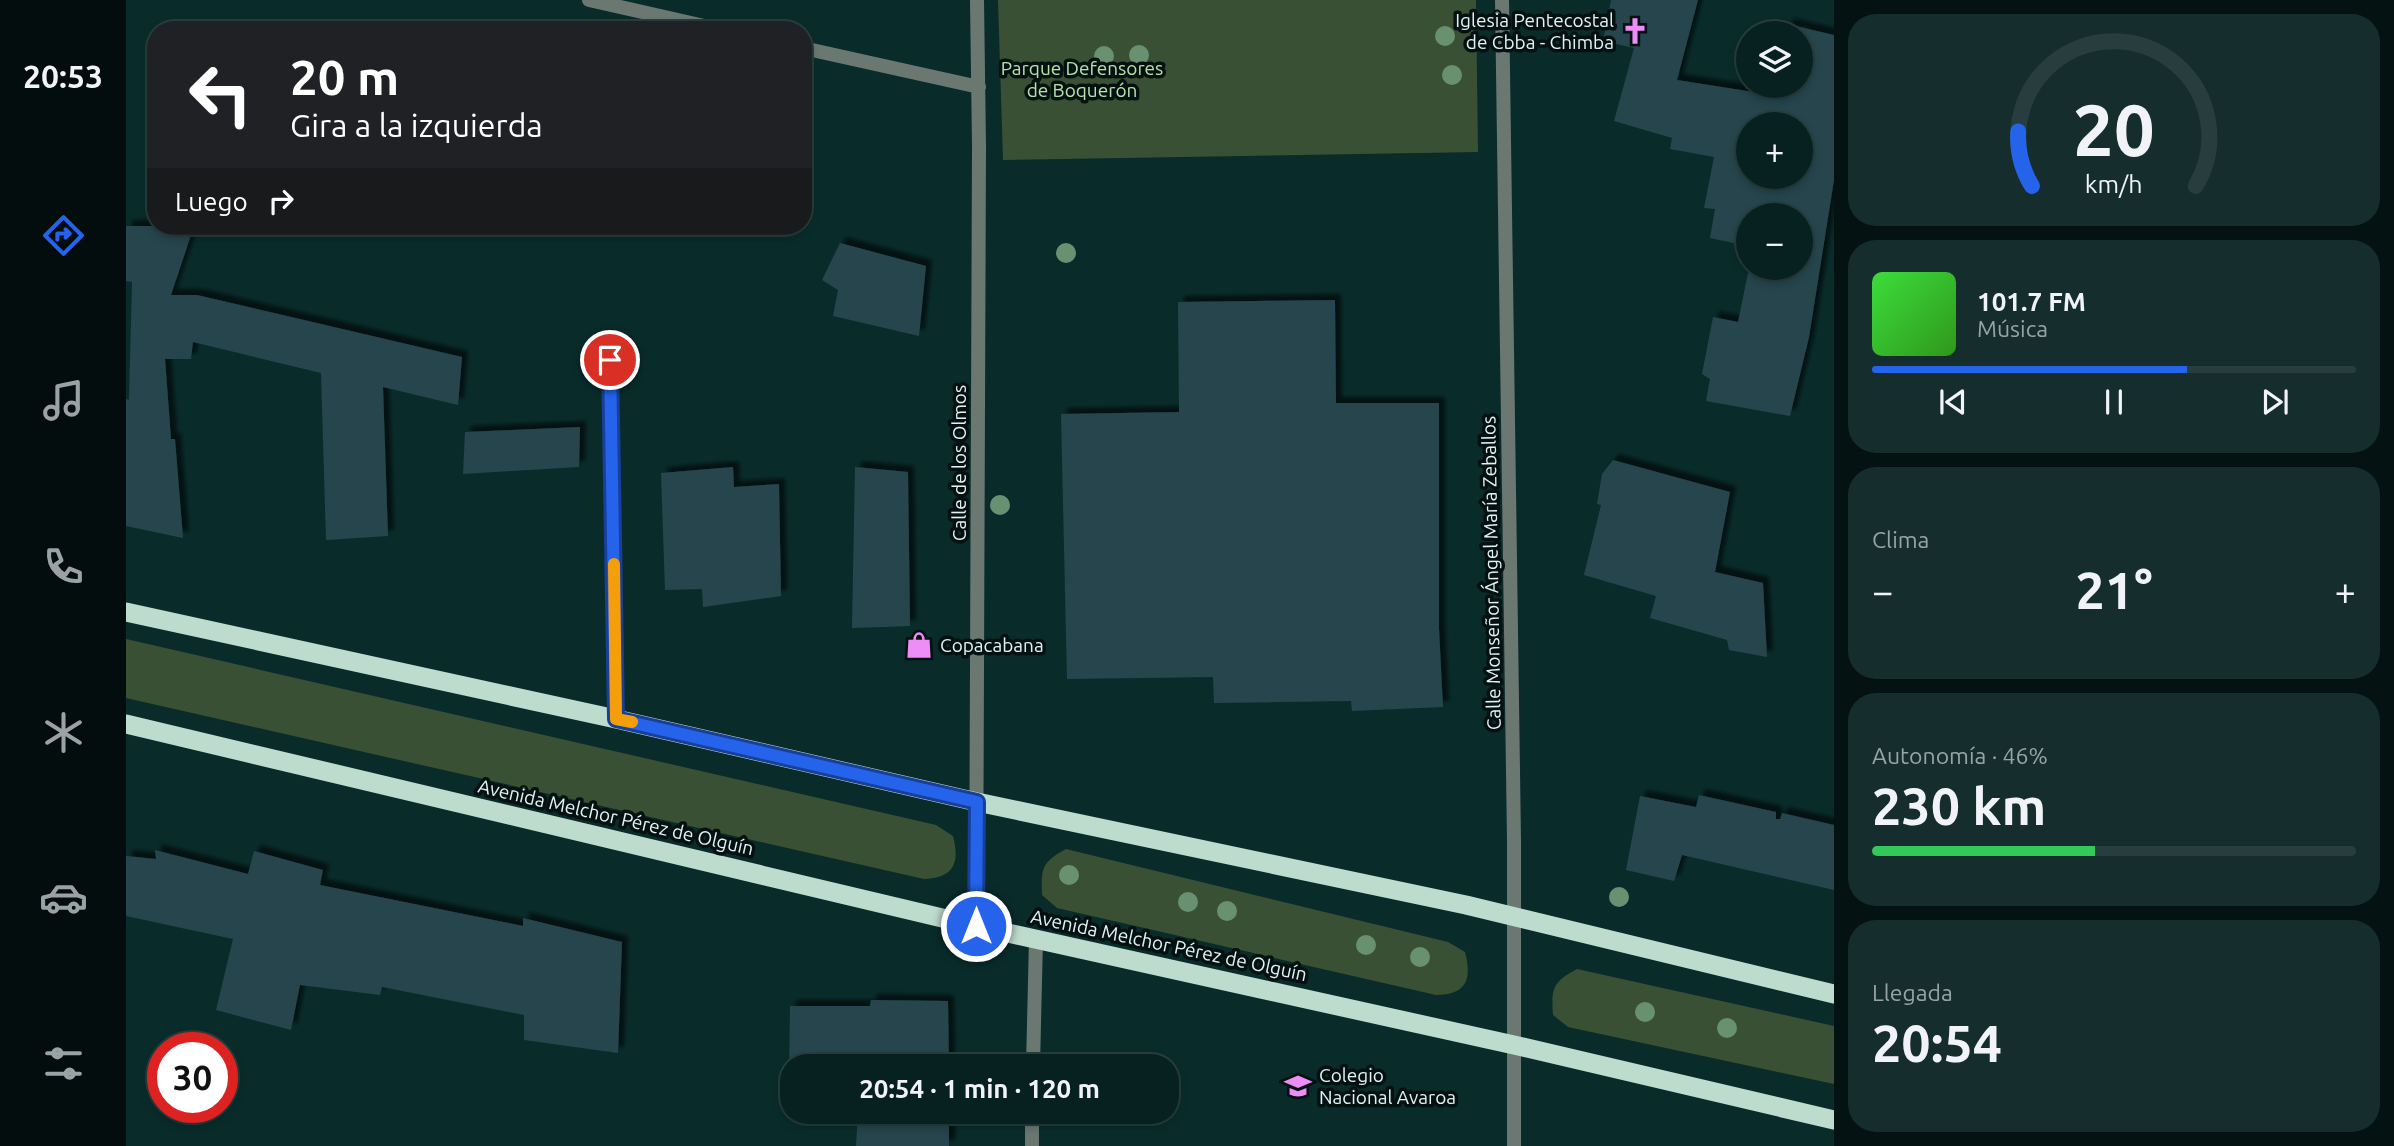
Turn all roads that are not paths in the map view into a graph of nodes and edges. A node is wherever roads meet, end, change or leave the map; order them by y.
1 (589, 0) edge
2 (977, 0) edge
3 (1502, 0) edge
4 (682, 21) edge
5 (812, 50) edge
6 (979, 87) junction
7 (610, 360) dead end
8 (126, 612) edge
9 (616, 719) junction
10 (126, 724) edge
11 (977, 802) junction
12 (1514, 918) junction
13 (976, 926) junction
14 (1036, 939) junction
15 (1834, 994) edge
16 (1514, 1045) junction
17 (1033, 1054) edge
18 (1834, 1120) edge
19 (1032, 1124) edge
20 (1032, 1146) edge
21 (1514, 1146) edge

1 - 4 street
2 - 6 street, Calle de los Olmos
3 - 12 street, Calle Monseñor Ángel María Zeballos
5 - 6 street
6 - 11 street, Calle de los Olmos
7 - 9 street
8 - 9 highway
9 - 11 highway
10 - 13 highway, Avenida Melchor Pérez de Olguín
11 - 12 highway
11 - 13 street, Calle de los Olmos
12 - 15 highway
12 - 16 street, Calle Monseñor Ángel María Zeballos
13 - 14 highway, Avenida Melchor Pérez de Olguín
14 - 16 highway, Avenida Melchor Pérez de Olguín
14 - 17 street
16 - 18 highway, Avenida Melchor Pérez de Olguín
16 - 21 street, Calle Monseñor Ángel María Zeballos
19 - 20 street

